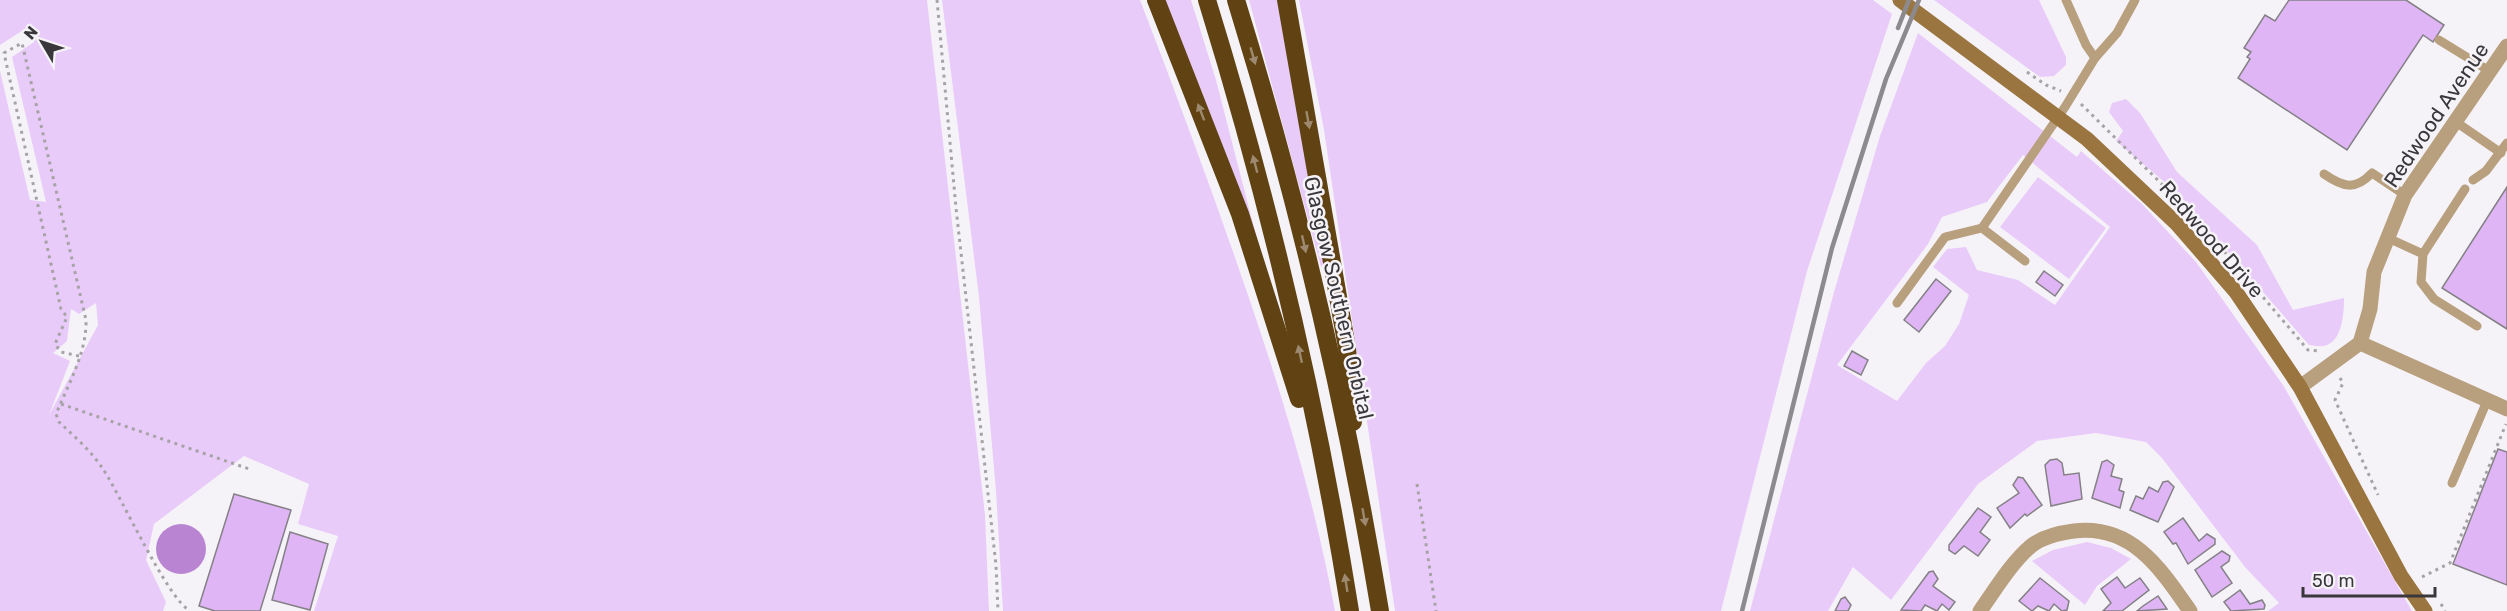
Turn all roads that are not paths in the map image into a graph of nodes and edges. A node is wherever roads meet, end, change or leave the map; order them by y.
1 (1156, 0) edge
2 (1207, 0) edge
3 (1236, 0) edge
4 (1286, 0) edge
5 (1900, 0) edge
6 (2066, 0) edge
7 (2135, 0) edge
8 (2439, 40) dead end
9 (2507, 46) edge
10 (2095, 58) junction
11 (2491, 72) junction
12 (2056, 118) junction
13 (2456, 122) junction
14 (2507, 143) edge
15 (2501, 153) junction
16 (2324, 174) dead end
17 (2473, 180) dead end
18 (2465, 189) dead end
19 (2405, 195) junction
20 (1982, 228) junction
21 (2388, 238) junction
22 (2423, 254) junction
23 (2025, 261) dead end
24 (1897, 303) dead end
25 (2477, 326) dead end
26 (2361, 343) junction
27 (2300, 387) junction
28 (2487, 401) junction
29 (2507, 409) edge
30 (2452, 483) dead end
31 (1327, 486) junction
32 (1359, 488) junction
33 (1350, 611) edge
34 (1380, 611) edge
35 (1980, 611) edge
36 (2190, 611) edge
37 (2425, 611) edge

31 -> 1 highway
31 -> 2 highway
3 -> 32 highway, Glasgow Southern Orbital
4 -> 32 highway
5 - 12 street, Redwood Drive
6 - 10 lane
7 - 10 lane
8 - 11 lane
9 - 11 street, Redwood Avenue
10 - 12 lane
11 - 13 street, Redwood Avenue
12 - 20 lane
12 - 27 street, Redwood Drive
13 - 15 lane
13 - 19 street, Redwood Avenue
14 - 15 lane
15 - 17 lane
16 - 19 lane
18 - 22 lane
19 - 21 street, Redwood Avenue
20 - 23 lane
20 - 24 lane
21 - 22 lane
21 - 26 street, Redwood Avenue
22 - 25 lane
26 - 27 street
26 - 28 street
27 - 37 street, Redwood Drive
28 - 29 street
28 - 30 lane
33 -> 31 highway
32 -> 34 highway, Glasgow Southern Orbital
35 - 36 street

